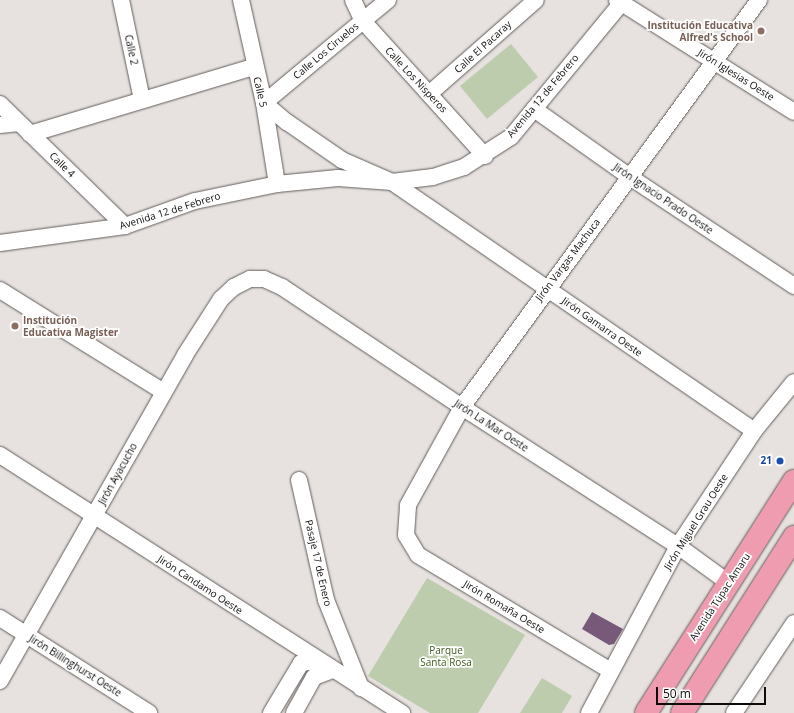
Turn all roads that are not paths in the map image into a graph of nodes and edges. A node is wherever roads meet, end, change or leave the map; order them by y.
1 (121, 0) edge
2 (241, 0) edge
3 (353, 0) edge
4 (388, 0) edge
5 (536, 0) edge
6 (759, 0) edge
7 (620, 1) edge
8 (363, 21) junction
9 (713, 60) junction
10 (254, 67) junction
11 (429, 94) junction
12 (142, 100) junction
13 (264, 102) junction
14 (0, 104) edge
15 (534, 109) junction
16 (794, 112) edge
17 (0, 125) edge
18 (25, 128) junction
19 (485, 156) junction
20 (630, 178) junction
21 (392, 182) junction
22 (277, 184) junction
23 (125, 226) junction
24 (0, 243) edge
25 (250, 279) joint
26 (794, 286) edge
27 (546, 288) junction
28 (0, 290) edge
29 (794, 382) edge
30 (164, 392) junction
31 (462, 407) junction
32 (754, 431) junction
33 (0, 456) edge
34 (299, 480) dead end
35 (794, 480) edge
36 (94, 517) junction
37 (406, 535) joint
38 (794, 537) edge
39 (678, 546) junction
40 (729, 583) junction
41 (0, 618) edge
42 (794, 623) edge
43 (26, 635) junction
44 (317, 661) junction
45 (332, 670) junction
46 (611, 671) junction
47 (0, 680) edge
48 (361, 688) junction
49 (150, 713) edge
50 (272, 713) edge
51 (294, 713) edge
52 (402, 713) edge
53 (588, 713) edge
54 (646, 713) edge
55 (682, 713) edge
56 (734, 713) edge

1 - 12 street, Calle 2
2 - 10 street, Calle 5
3 - 8 street, Calle Los Nisperos
4 - 8 street, Calle Los Ciruelos
5 - 11 street, Calle El Pacaray
6 - 9 street, Jirón Vargas Machuca
7 - 9 street, Jirón Iglesias Oeste
7 - 15 street, Avenida 12 de Febrero
8 - 11 street, Calle Los Nisperos
8 - 13 street, Calle Los Ciruelos
9 - 16 street, Jirón Iglesias Oeste
9 - 20 street, Jirón Vargas Machuca
10 - 12 street
10 - 13 street, Calle 5
11 - 19 street, Calle Los Nisperos
12 - 18 street
13 - 21 street, Jirón Gamarra Oeste
13 - 22 street, Calle 5
14 - 18 street, Calle 4
15 - 19 street, Avenida 12 de Febrero
15 - 20 street, Jirón Ignacio Prado Oeste
17 - 18 street
18 - 23 street, Calle 4
19 - 21 street, Avenida 12 de Febrero
20 - 26 street, Jirón Ignacio Prado Oeste
20 - 27 street, Jirón Vargas Machuca
21 - 22 street, Avenida 12 de Febrero
21 - 27 street, Jirón Gamarra Oeste
22 - 23 street, Avenida 12 de Febrero
23 - 24 street, Avenida 12 de Febrero
25 - 30 street, Jirón Ayacucho
25 - 31 street, Jirón La Mar Oeste
27 - 31 street, Jirón Vargas Machuca
27 - 32 street, Jirón Gamarra Oeste
28 - 30 street
29 - 32 street, Jirón Miguel Grau Oeste
30 - 36 street, Jirón Ayacucho
31 - 37 street, Jirón Vargas Machuca
31 - 39 street, Jirón La Mar Oeste
32 - 39 street, Jirón Miguel Grau Oeste
33 - 36 street, Jirón Candamo Oeste
34 - 48 street, Pasaje 17 de Enero
35 - 40 highway, Avenida Túpac Amaru
36 - 43 street, Jirón Ayacucho
36 - 44 street, Jirón Candamo Oeste
37 - 46 street, Jirón Romaña Oeste
38 - 55 highway
39 - 40 street, Jirón La Mar Oeste
39 - 46 street, Jirón Miguel Grau Oeste
40 - 54 highway, Avenida Túpac Amaru
41 - 43 street, Jirón Billinghurst Oeste
42 - 56 street
43 - 47 street, Jirón Ayacucho
43 - 49 street, Jirón Billinghurst Oeste
44 - 45 street, Jirón Candamo Oeste
44 - 50 street
45 - 48 street, Jirón Candamo Oeste
45 - 51 street
46 - 53 street, Jirón Miguel Grau Oeste
48 - 52 street, Jirón Candamo Oeste

